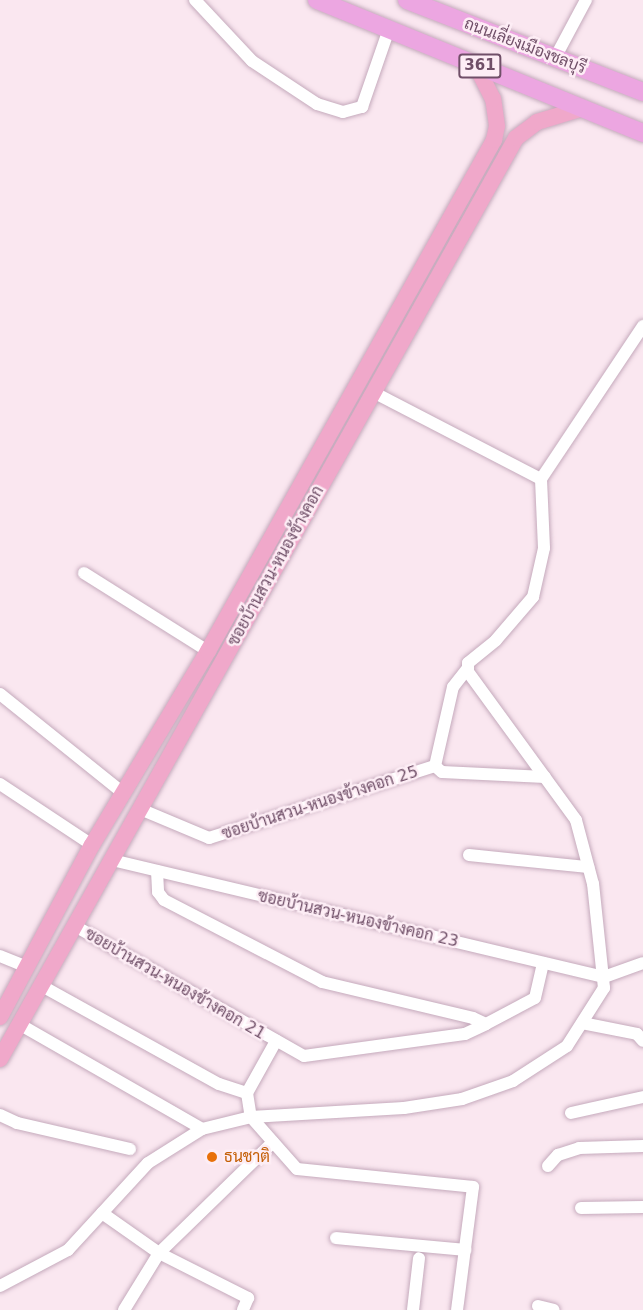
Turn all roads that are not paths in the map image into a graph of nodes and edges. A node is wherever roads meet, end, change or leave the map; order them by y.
1 (195, 0) edge
2 (317, 0) edge
3 (408, 0) edge
4 (586, 0) edge
5 (389, 29) junction
6 (555, 58) junction
7 (476, 65) junction
8 (643, 92) edge
9 (584, 108) junction
10 (643, 133) edge
11 (643, 326) edge
12 (373, 392) junction
13 (541, 479) junction
14 (84, 573) dead end
15 (208, 651) junction
16 (470, 673) junction
17 (0, 694) edge
18 (435, 766) junction
19 (544, 777) junction
20 (0, 784) edge
21 (123, 793) junction
22 (140, 809) junction
23 (92, 845) junction
24 (469, 855) dead end
25 (112, 860) junction
26 (588, 867) junction
27 (157, 871) junction
28 (75, 926) junction
29 (0, 956) edge
30 (543, 963) junction
31 (643, 963) edge
32 (27, 967) junction
33 (603, 977) junction
34 (42, 986) junction
35 (0, 1017) edge
36 (582, 1023) junction
37 (19, 1024) junction
38 (486, 1024) junction
39 (641, 1036) edge
40 (276, 1041) junction
41 (0, 1059) edge
42 (247, 1093) junction
43 (643, 1097) edge
44 (571, 1113) dead end
45 (0, 1115) edge
46 (251, 1117) junction
47 (202, 1130) junction
48 (273, 1142) junction
49 (643, 1146) edge
50 (130, 1149) dead end
51 (548, 1166) dead end
52 (643, 1207) edge
53 (581, 1208) dead end
54 (102, 1213) junction
55 (336, 1238) dead end
56 (465, 1250) junction
57 (159, 1253) junction
58 (419, 1258) dead end
59 (0, 1286) edge
60 (538, 1306) dead end
61 (124, 1310) edge
62 (243, 1310) edge
63 (413, 1310) edge
64 (457, 1310) edge
65 (554, 1310) edge

1 - 5 street
2 - 5 highway, ถนนเลี่ยงเมืองชลบุรี / 361
3 - 6 highway, ถนนเลี่ยงเมืองชลบุรี / 361
4 - 6 street
5 - 7 highway, ถนนเลี่ยงเมืองชลบุรี / 361
6 - 8 highway, ถนนเลี่ยงเมืองชลบุรี / 361
7 - 9 highway, ถนนเลี่ยงเมืองชลบุรี / 361
7 - 15 main road, ซอยบ้านสวน-หนองข้างคอก
9 - 10 highway, ถนนเลี่ยงเมืองชลบุรี / 361
9 - 12 main road, ซอยบ้านสวน-หนองข้างคอก
11 - 13 street
12 - 13 street
12 - 22 main road, ซอยบ้านสวน-หนองข้างคอก
13 - 16 street
14 - 15 street
15 - 21 main road, ซอยบ้านสวน-หนองข้างคอก
16 - 18 street
16 - 19 street
17 - 21 street
18 - 19 street
18 - 22 street, ซอยบ้านสวน-หนองข้างคอก 25
19 - 26 street
20 - 23 street
21 - 23 main road, ซอยบ้านสวน-หนองข้างคอก
22 - 25 main road, ซอยบ้านสวน-หนองข้างคอก
23 - 25 main road
23 - 32 main road, ซอยบ้านสวน-หนองข้างคอก
24 - 26 street
25 - 27 street, ซอยบ้านสวน-หนองข้างคอก 23
25 - 28 main road, ซอยบ้านสวน-หนองข้างคอก
26 - 33 street
27 - 30 street, ซอยบ้านสวน-หนองข้างคอก 23
27 - 38 street
28 - 34 main road, ซอยบ้านสวน-หนองข้างคอก
28 - 40 street, ซอยบ้านสวน-หนองข้างคอก 21
29 - 32 street
30 - 33 street, ซอยบ้านสวน-หนองข้างคอก 23
30 - 38 street, ซอยบ้านสวน-หนองข้างคอก 21
31 - 33 street
32 - 35 main road, ซอยบ้านสวน-หนองข้างคอก
33 - 36 street
34 - 37 main road, ซอยบ้านสวน-หนองข้างคอก
34 - 42 street
36 - 39 street
36 - 46 street
37 - 41 main road, ซอยบ้านสวน-หนองข้างคอก
37 - 47 street
38 - 40 street, ซอยบ้านสวน-หนองข้างคอก 21
40 - 42 street
42 - 46 street
43 - 44 street
45 - 50 street
46 - 47 street
46 - 48 street
47 - 54 street
48 - 56 street
48 - 57 street
49 - 51 street
52 - 53 street
54 - 57 street
54 - 59 street
55 - 56 street
56 - 64 street
57 - 61 street
57 - 62 street
58 - 63 street
60 - 65 street

